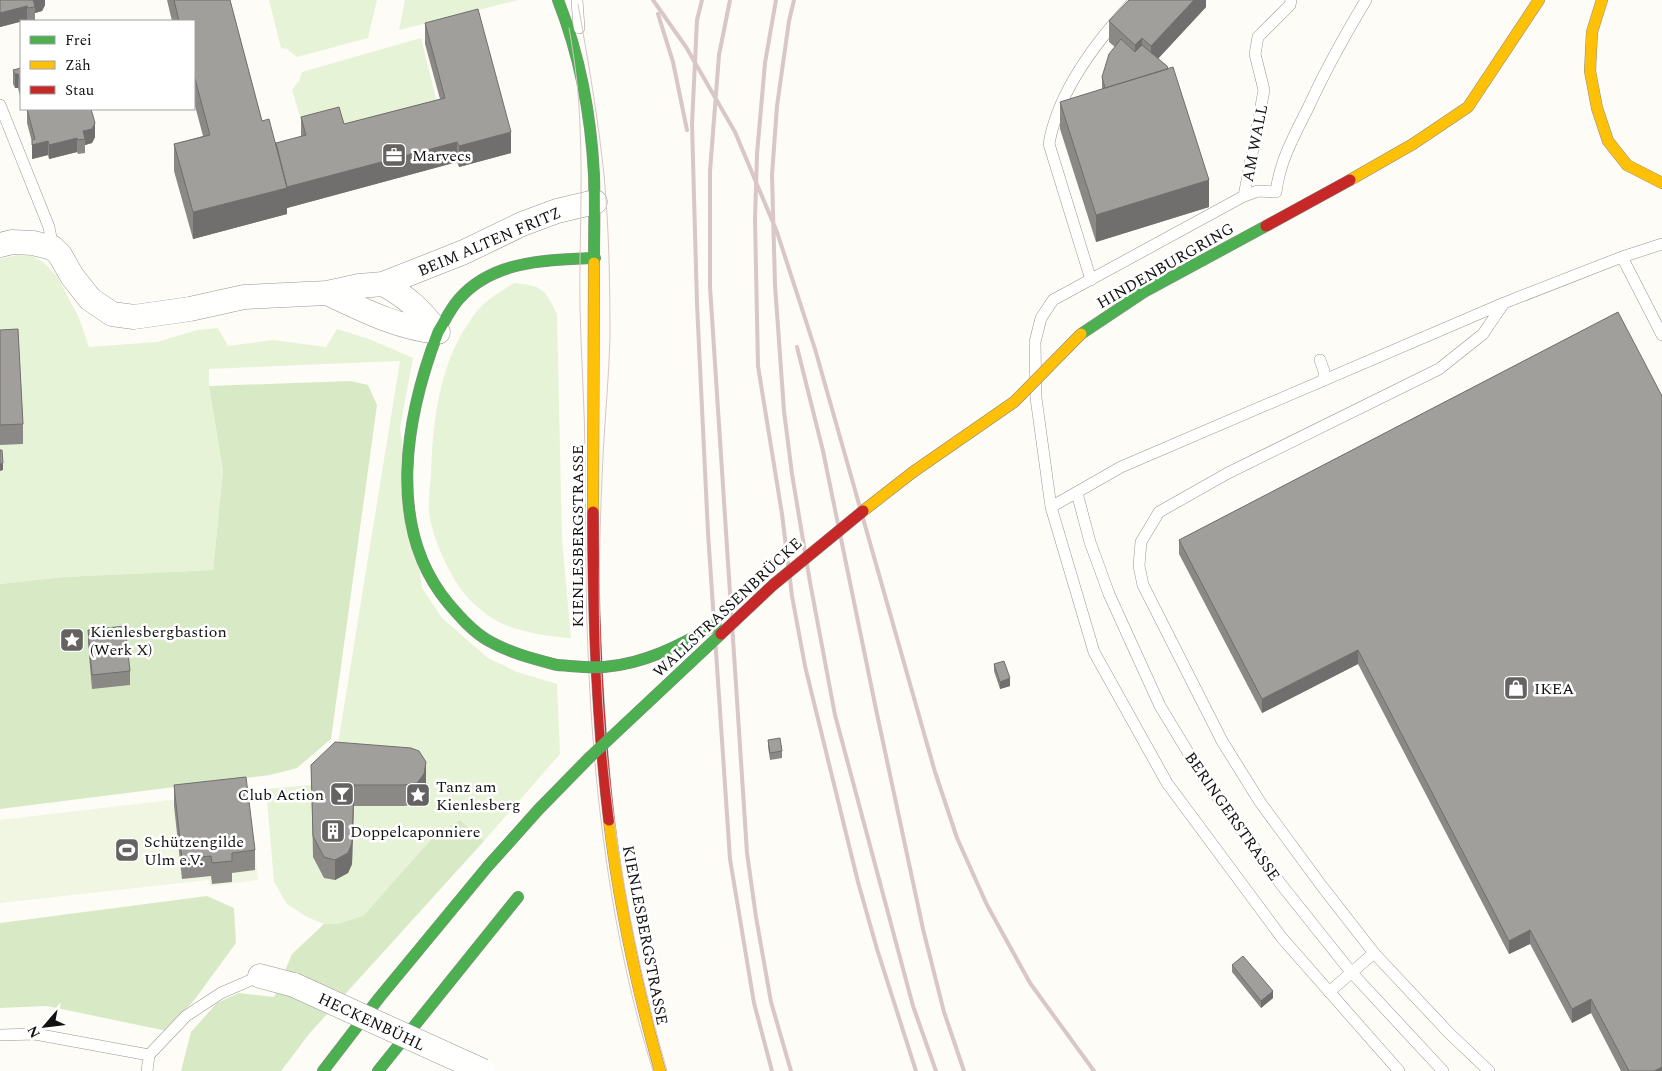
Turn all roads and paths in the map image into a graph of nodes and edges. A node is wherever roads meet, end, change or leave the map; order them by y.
1 (558, 0) edge
2 (564, 0) edge
3 (577, 0) edge
4 (1135, 0) edge
5 (1291, 0) edge
6 (1366, 0) edge
7 (1539, 0) edge
8 (1602, 0) edge
9 (569, 28) junction
10 (580, 63) junction
11 (0, 105) edge
12 (1662, 183) edge
13 (1244, 196) junction
14 (595, 202) junction
15 (1662, 244) edge
16 (0, 245) edge
17 (53, 248) junction
18 (1622, 257) junction
19 (595, 258) junction
20 (1091, 280) junction
21 (383, 284) junction
22 (327, 293) junction
23 (1504, 304) junction
24 (438, 332) junction
25 (1662, 335) edge
26 (1320, 360) dead end
27 (1324, 380) junction
28 (1014, 402) joint
29 (1077, 493) junction
30 (1051, 507) junction
31 (773, 585) junction
32 (518, 897) dead end
33 (1374, 953) junction
34 (1351, 972) junction
35 (260, 976) joint
36 (1329, 992) junction
37 (0, 1036) edge
38 (149, 1056) junction
39 (148, 1071) edge
40 (323, 1071) edge
41 (378, 1071) edge
42 (483, 1071) edge
43 (660, 1071) edge
44 (1399, 1071) edge
45 (1444, 1071) edge
46 (1490, 1071) edge

1 - 9 main road, KIENLESBERGSTRASSE
2 - 9 lane
3 - 10 lane
4 - 20 lane
5 - 13 lane, AM WALL
6 - 13 lane, BERINGERSTRASSE
7 - 28 main road, HINDENBURGRING, bridge
8 - 12 main road
9 - 10 main road, KIENLESBERGSTRASSE
10 - 14 main road, KIENLESBERGSTRASSE
11 - 17 lane
13 - 20 lane, BERINGERSTRASSE
14 - 19 main road, KIENLESBERGSTRASSE
14 - 21 street, BEIM ALTEN FRITZ
15 - 18 lane
16 - 17 street
17 - 22 street, BEIM ALTEN FRITZ
18 - 23 lane
18 - 25 lane
19 - 24 main road
19 - 43 main road, KIENLESBERGSTRASSE
20 - 30 lane, BERINGERSTRASSE
21 - 22 street, BEIM ALTEN FRITZ
21 - 24 street, BEIM ALTEN FRITZ
22 - 24 street, BEIM ALTEN FRITZ
23 - 27 lane
23 - 33 lane
24 - 31 main road, bridge
26 - 27 lane
27 - 29 lane
28 - 31 main road, WALLSTRASSENBRÜCKE, bridge
29 - 30 lane
29 - 34 lane, BERINGERSTRASSE
30 - 36 lane, BERINGERSTRASSE
31 - 40 main road, WALLSTRASSENBRÜCKE, bridge
32 - 41 main road
33 - 34 lane
33 - 46 lane
34 - 36 lane
34 - 45 lane, BERINGERSTRASSE
35 - 38 lane
35 - 42 street, HECKENBÜHL, bridge
36 - 44 lane, BERINGERSTRASSE
37 - 38 lane
38 - 39 lane

